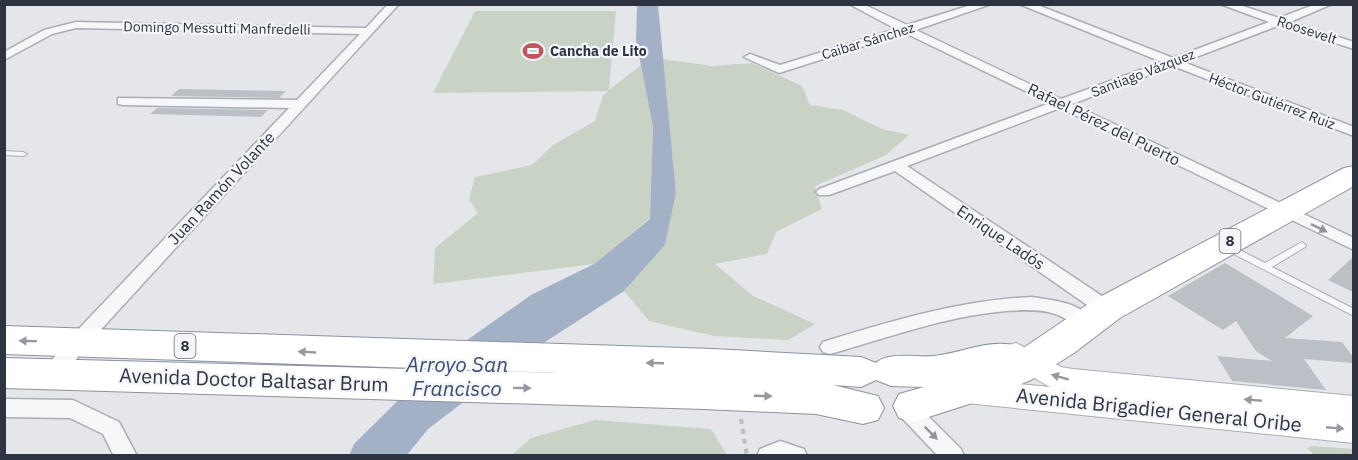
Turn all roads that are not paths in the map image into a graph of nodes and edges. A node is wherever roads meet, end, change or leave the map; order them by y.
1 (394, 4) edge
2 (854, 4) edge
3 (986, 4) edge
4 (1024, 4) edge
5 (1226, 4) edge
6 (1322, 5) edge
7 (1279, 21) junction
8 (907, 29) junction
9 (367, 31) junction
10 (1353, 46) edge
11 (4, 57) edge
12 (750, 57) dead end
13 (1172, 62) junction
14 (123, 101) dead end
15 (299, 104) junction
16 (1061, 104) junction
17 (1353, 132) edge
18 (4, 153) edge
19 (23, 154) dead end
20 (896, 165) junction
21 (1353, 174) edge
22 (824, 192) dead end
23 (1285, 212) junction
24 (1224, 245) junction
25 (1302, 245) dead end
26 (1353, 245) edge
27 (1265, 267) junction
28 (1094, 313) junction
29 (1353, 313) edge
30 (4, 340) edge
31 (78, 342) junction
32 (830, 347) dead end
33 (1022, 358) junction
34 (4, 373) edge
35 (52, 374) junction
36 (718, 384) junction
37 (871, 384) junction
38 (964, 391) junction
39 (1185, 403) junction
40 (4, 408) edge
41 (911, 409) junction
42 (1353, 409) edge
43 (1353, 430) edge
44 (126, 456) edge
45 (768, 456) edge
46 (796, 456) edge
47 (953, 456) edge

1 - 9 street, Juan Ramón Volante
2 - 8 street, Rafael Pérez del Puerto
3 - 8 street, Caibar Sánchez
4 - 13 street, Héctor Gutiérrez Ruiz
5 - 7 street, Roosevelt
6 - 7 street, Santiago Vázquez
7 - 10 street, Roosevelt
7 - 13 street, Santiago Vázquez
8 - 12 street, Caibar Sánchez
8 - 16 street, Rafael Pérez del Puerto
9 - 11 street, Domingo Messutti Manfredelli
9 - 15 street, Juan Ramón Volante
13 - 16 street, Santiago Vázquez
13 - 17 street, Héctor Gutiérrez Ruiz
14 - 15 street
15 - 31 street, Juan Ramón Volante
16 - 20 street, Santiago Vázquez
16 - 23 street, Rafael Pérez del Puerto
18 - 19 lane
20 - 22 street, Santiago Vázquez
20 - 28 street, Enrique Ladós
21 - 23 highway, 8
23 - 24 highway, 8
23 -> 26 street, Rafael Pérez del Puerto
24 - 27 lane
24 - 28 highway, 8
25 - 27 lane
27 - 29 lane
28 - 32 street
28 - 33 highway, 8
31 -> 30 highway, Avenida Doctor Baltasar Brum / 8
31 - 35 street, Juan Ramón Volante
36 -> 31 highway, Avenida Doctor Baltasar Brum / 8
33 - 37 highway, 8
33 - 38 highway, 8
39 -> 33 main road, Avenida Brigadier General Oribe
34 - 35 highway, Avenida Doctor Baltasar Brum / 8
35 -> 36 highway, Avenida Doctor Baltasar Brum / 8
36 - 37 highway, Avenida Doctor Baltasar Brum / 8
37 - 41 highway, 8
38 - 39 main road, Avenida Brigadier General Oribe
38 - 41 highway, 8
42 -> 39 main road, Avenida Brigadier General Oribe
39 -> 43 main road, Avenida Brigadier General Oribe
40 - 44 street
41 -> 47 street
45 - 46 street

